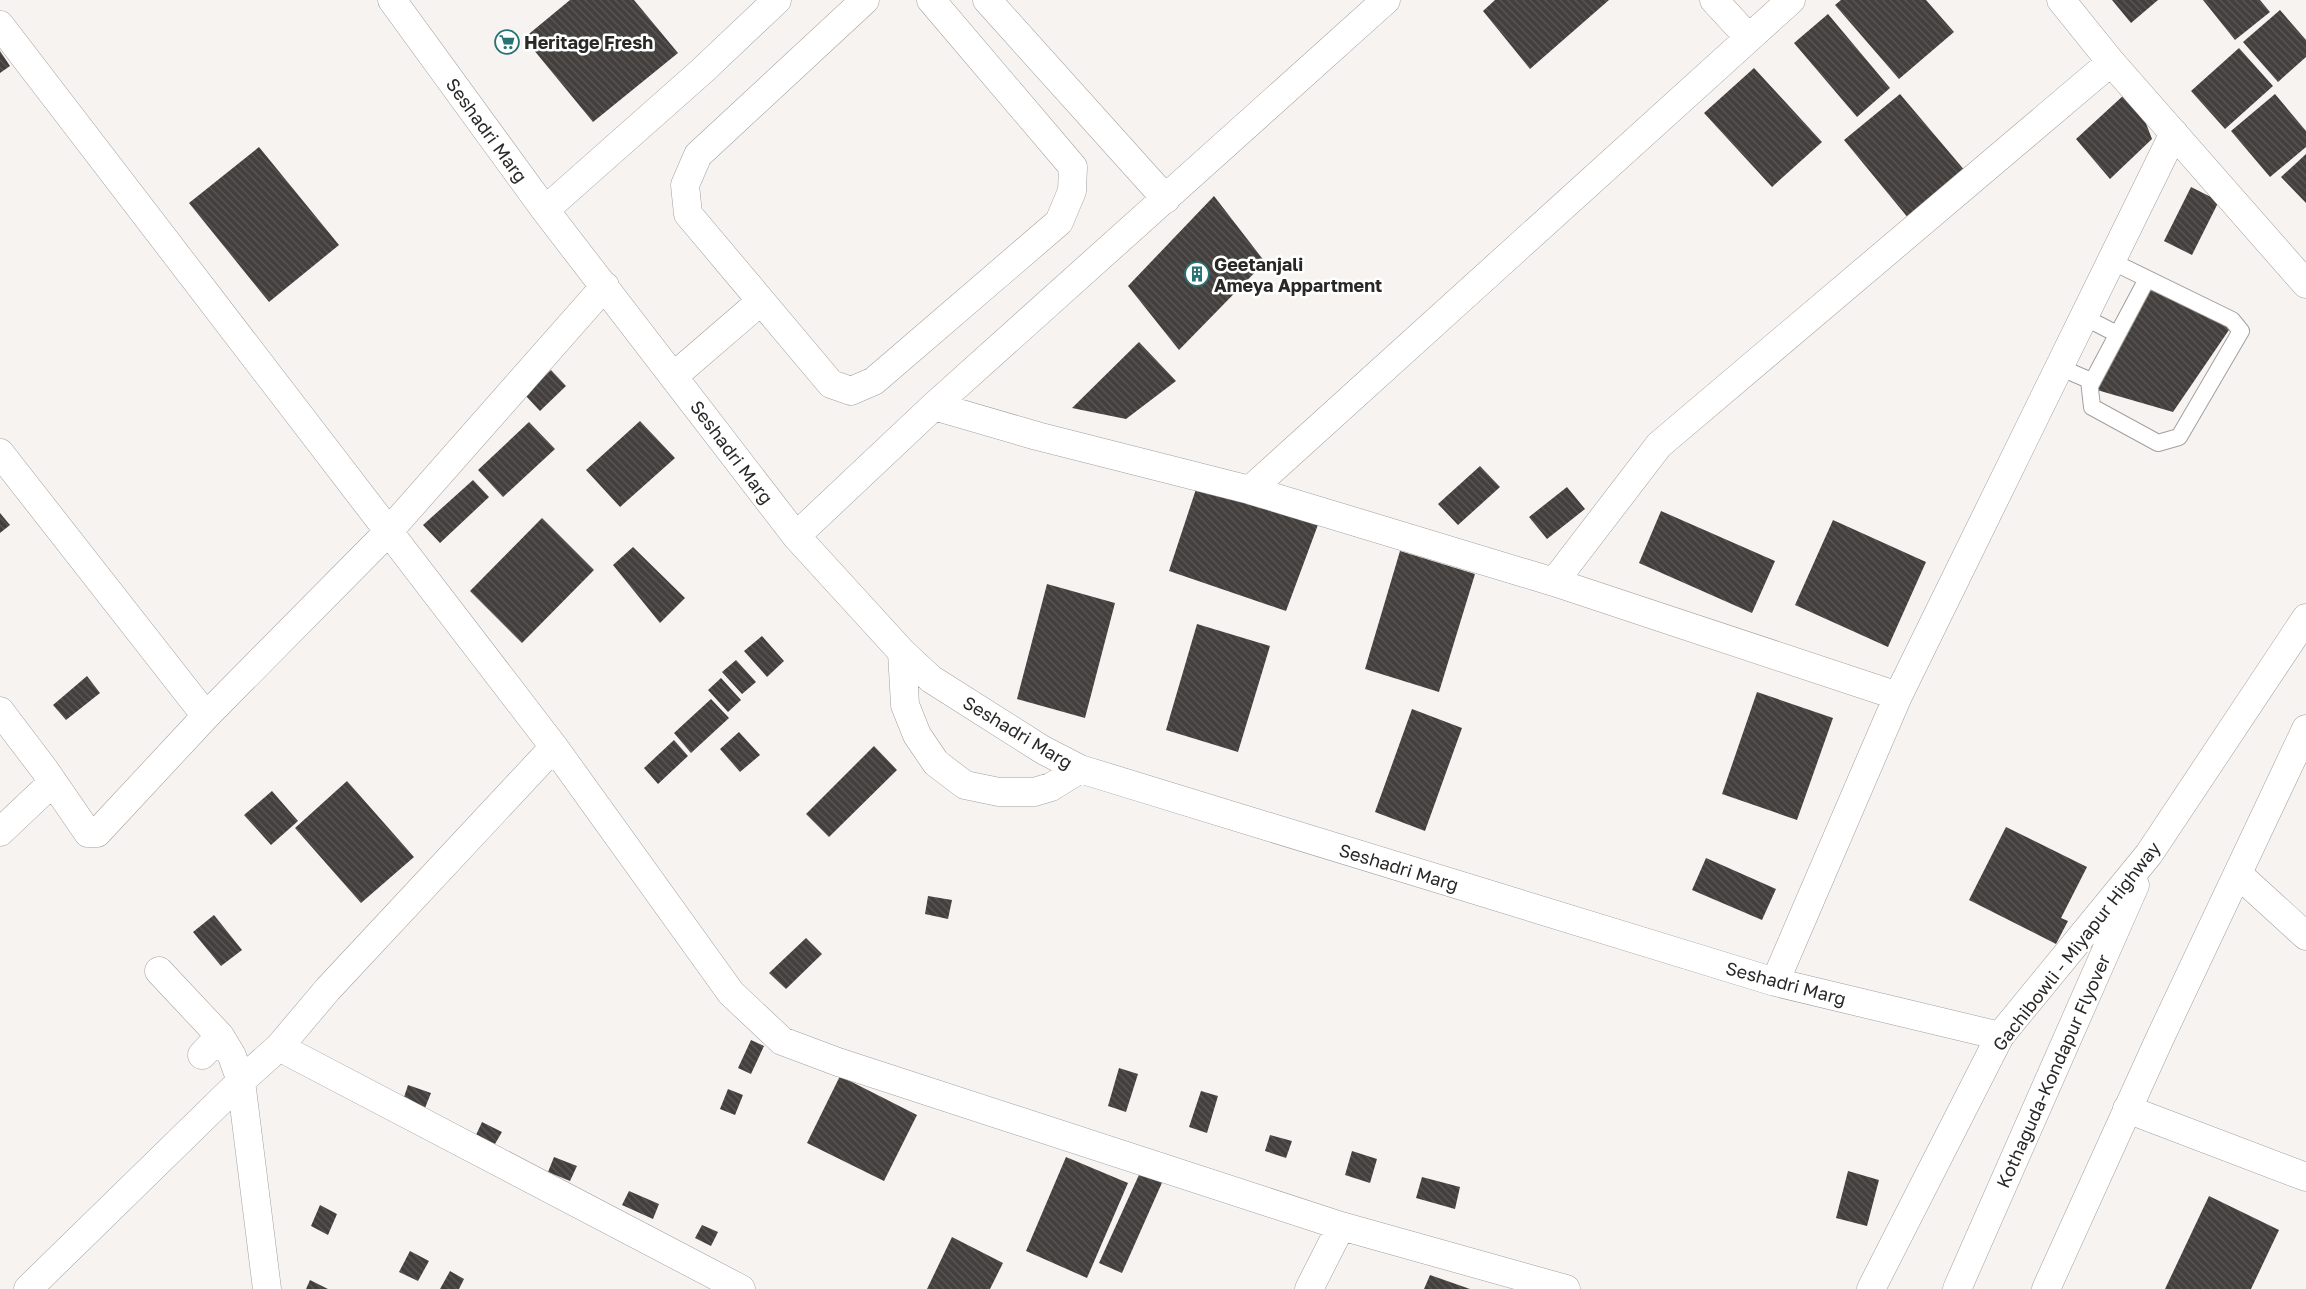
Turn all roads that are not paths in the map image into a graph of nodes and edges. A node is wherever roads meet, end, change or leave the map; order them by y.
1 (392, 0) edge
2 (777, 0) edge
3 (865, 0) edge
4 (931, 0) edge
5 (987, 0) edge
6 (1714, 0) edge
7 (1791, 0) edge
8 (2060, 0) edge
9 (1372, 4) edge
10 (0, 25) edge
11 (1748, 38) junction
12 (2111, 62) junction
13 (2174, 133) junction
14 (1166, 199) junction
15 (545, 210) junction
16 (2111, 262) junction
17 (2147, 279) junction
18 (2306, 284) edge
19 (605, 286) junction
20 (761, 301) junction
21 (2084, 317) junction
22 (2117, 334) junction
23 (2059, 367) junction
24 (674, 376) junction
25 (2090, 386) junction
26 (934, 406) junction
27 (0, 453) edge
28 (1250, 490) junction
29 (389, 531) junction
30 (796, 536) junction
31 (1554, 582) junction
32 (2306, 618) edge
33 (902, 652) junction
34 (1898, 696) junction
35 (0, 711) edge
36 (206, 716) junction
37 (2306, 728) edge
38 (554, 748) junction
39 (1080, 769) junction
40 (53, 782) junction
41 (0, 832) edge
42 (2149, 854) junction
43 (2238, 874) junction
44 (2306, 936) edge
45 (159, 971) dead end
46 (1775, 982) junction
47 (2000, 1036) junction
48 (279, 1047) junction
49 (241, 1081) junction
50 (2127, 1109) junction
51 (2306, 1177) edge
52 (1341, 1226) junction
53 (28, 1289) edge
54 (267, 1289) edge
55 (741, 1289) edge
56 (1309, 1289) edge
57 (1566, 1289) edge
58 (1871, 1289) edge
59 (1957, 1289) edge
60 (2046, 1289) edge

1 - 15 street, Seshadri Marg
2 - 15 street
3 - 20 street
4 - 20 street
5 - 14 street
6 - 11 street
7 - 11 street
8 - 12 street
9 - 14 street
10 - 29 street
11 - 28 street
12 - 13 street
12 - 31 street
13 - 16 street
13 - 18 street
14 - 26 street
15 - 19 street, Seshadri Marg
16 - 17 lane
16 - 21 street
17 - 22 lane
17 - 25 lane
19 - 24 street, Seshadri Marg
19 - 29 street
20 - 24 street
21 - 22 lane
21 - 23 street
22 - 25 lane
23 - 25 lane
23 - 34 street
24 - 30 street, Seshadri Marg
26 - 28 street
26 - 30 street
27 - 36 street
28 - 31 street
29 - 36 street
29 - 38 street
30 - 33 street, Seshadri Marg
31 - 34 street
32 - 42 street, Gachibowli - Miyapur Highway
33 - 39 street, Seshadri Marg
33 - 39 street
34 - 46 street
35 - 40 street
36 - 40 street
37 - 43 street
38 - 48 street
38 - 52 street
39 - 46 street, Seshadri Marg
40 - 41 street
42 - 47 street, Gachibowli - Miyapur Highway
42 - 59 street, Kothaguda-Kondapur Flyover
43 - 44 street
43 - 50 street
45 - 49 street
46 - 47 street, Seshadri Marg
47 - 58 street, Gachibowli - Miyapur Highway
48 - 49 street
48 - 55 street
49 - 53 street
49 - 54 street
50 - 51 street
50 - 60 street
52 - 56 street
52 - 57 street

